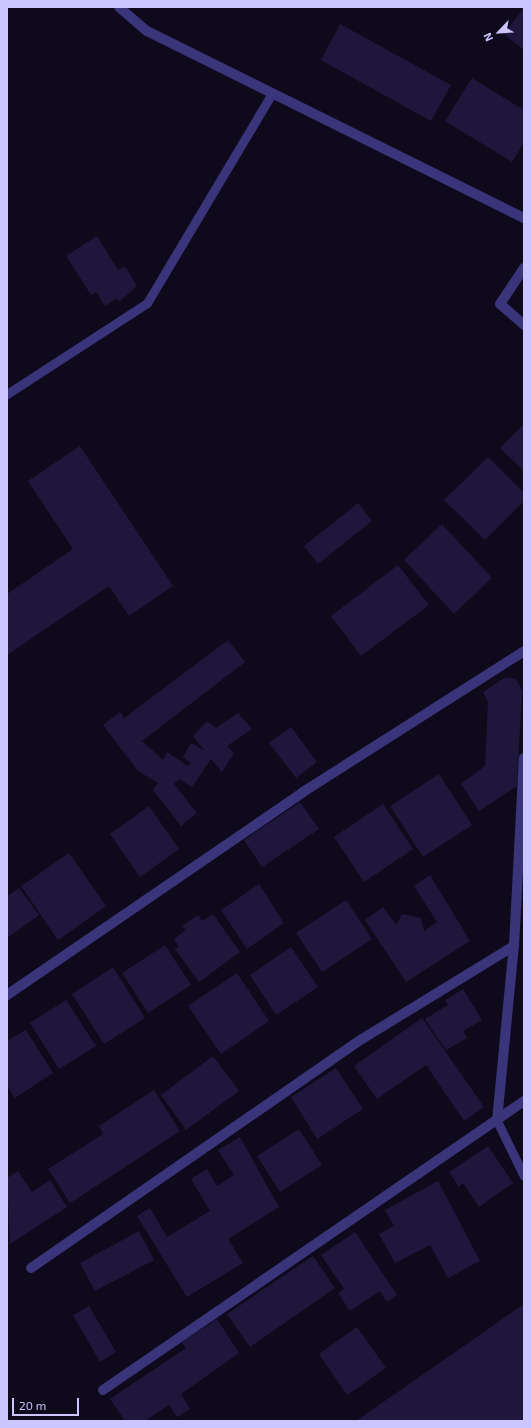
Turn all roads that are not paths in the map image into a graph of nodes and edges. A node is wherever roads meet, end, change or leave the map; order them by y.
1 (119, 7) edge
2 (272, 93) junction
3 (524, 218) edge
4 (524, 268) edge
5 (524, 326) edge
6 (7, 394) edge
7 (524, 651) edge
8 (524, 758) edge
9 (514, 946) junction
10 (7, 995) edge
11 (524, 1101) edge
12 (497, 1121) junction
13 (524, 1176) edge
14 (31, 1268) dead end
15 (103, 1390) dead end

1 - 2 street
2 - 3 street
2 - 6 lane
4 - 5 street
7 - 10 street
8 - 9 street
9 - 12 street
9 - 14 street
11 - 12 street
12 - 13 lane
12 - 15 street

